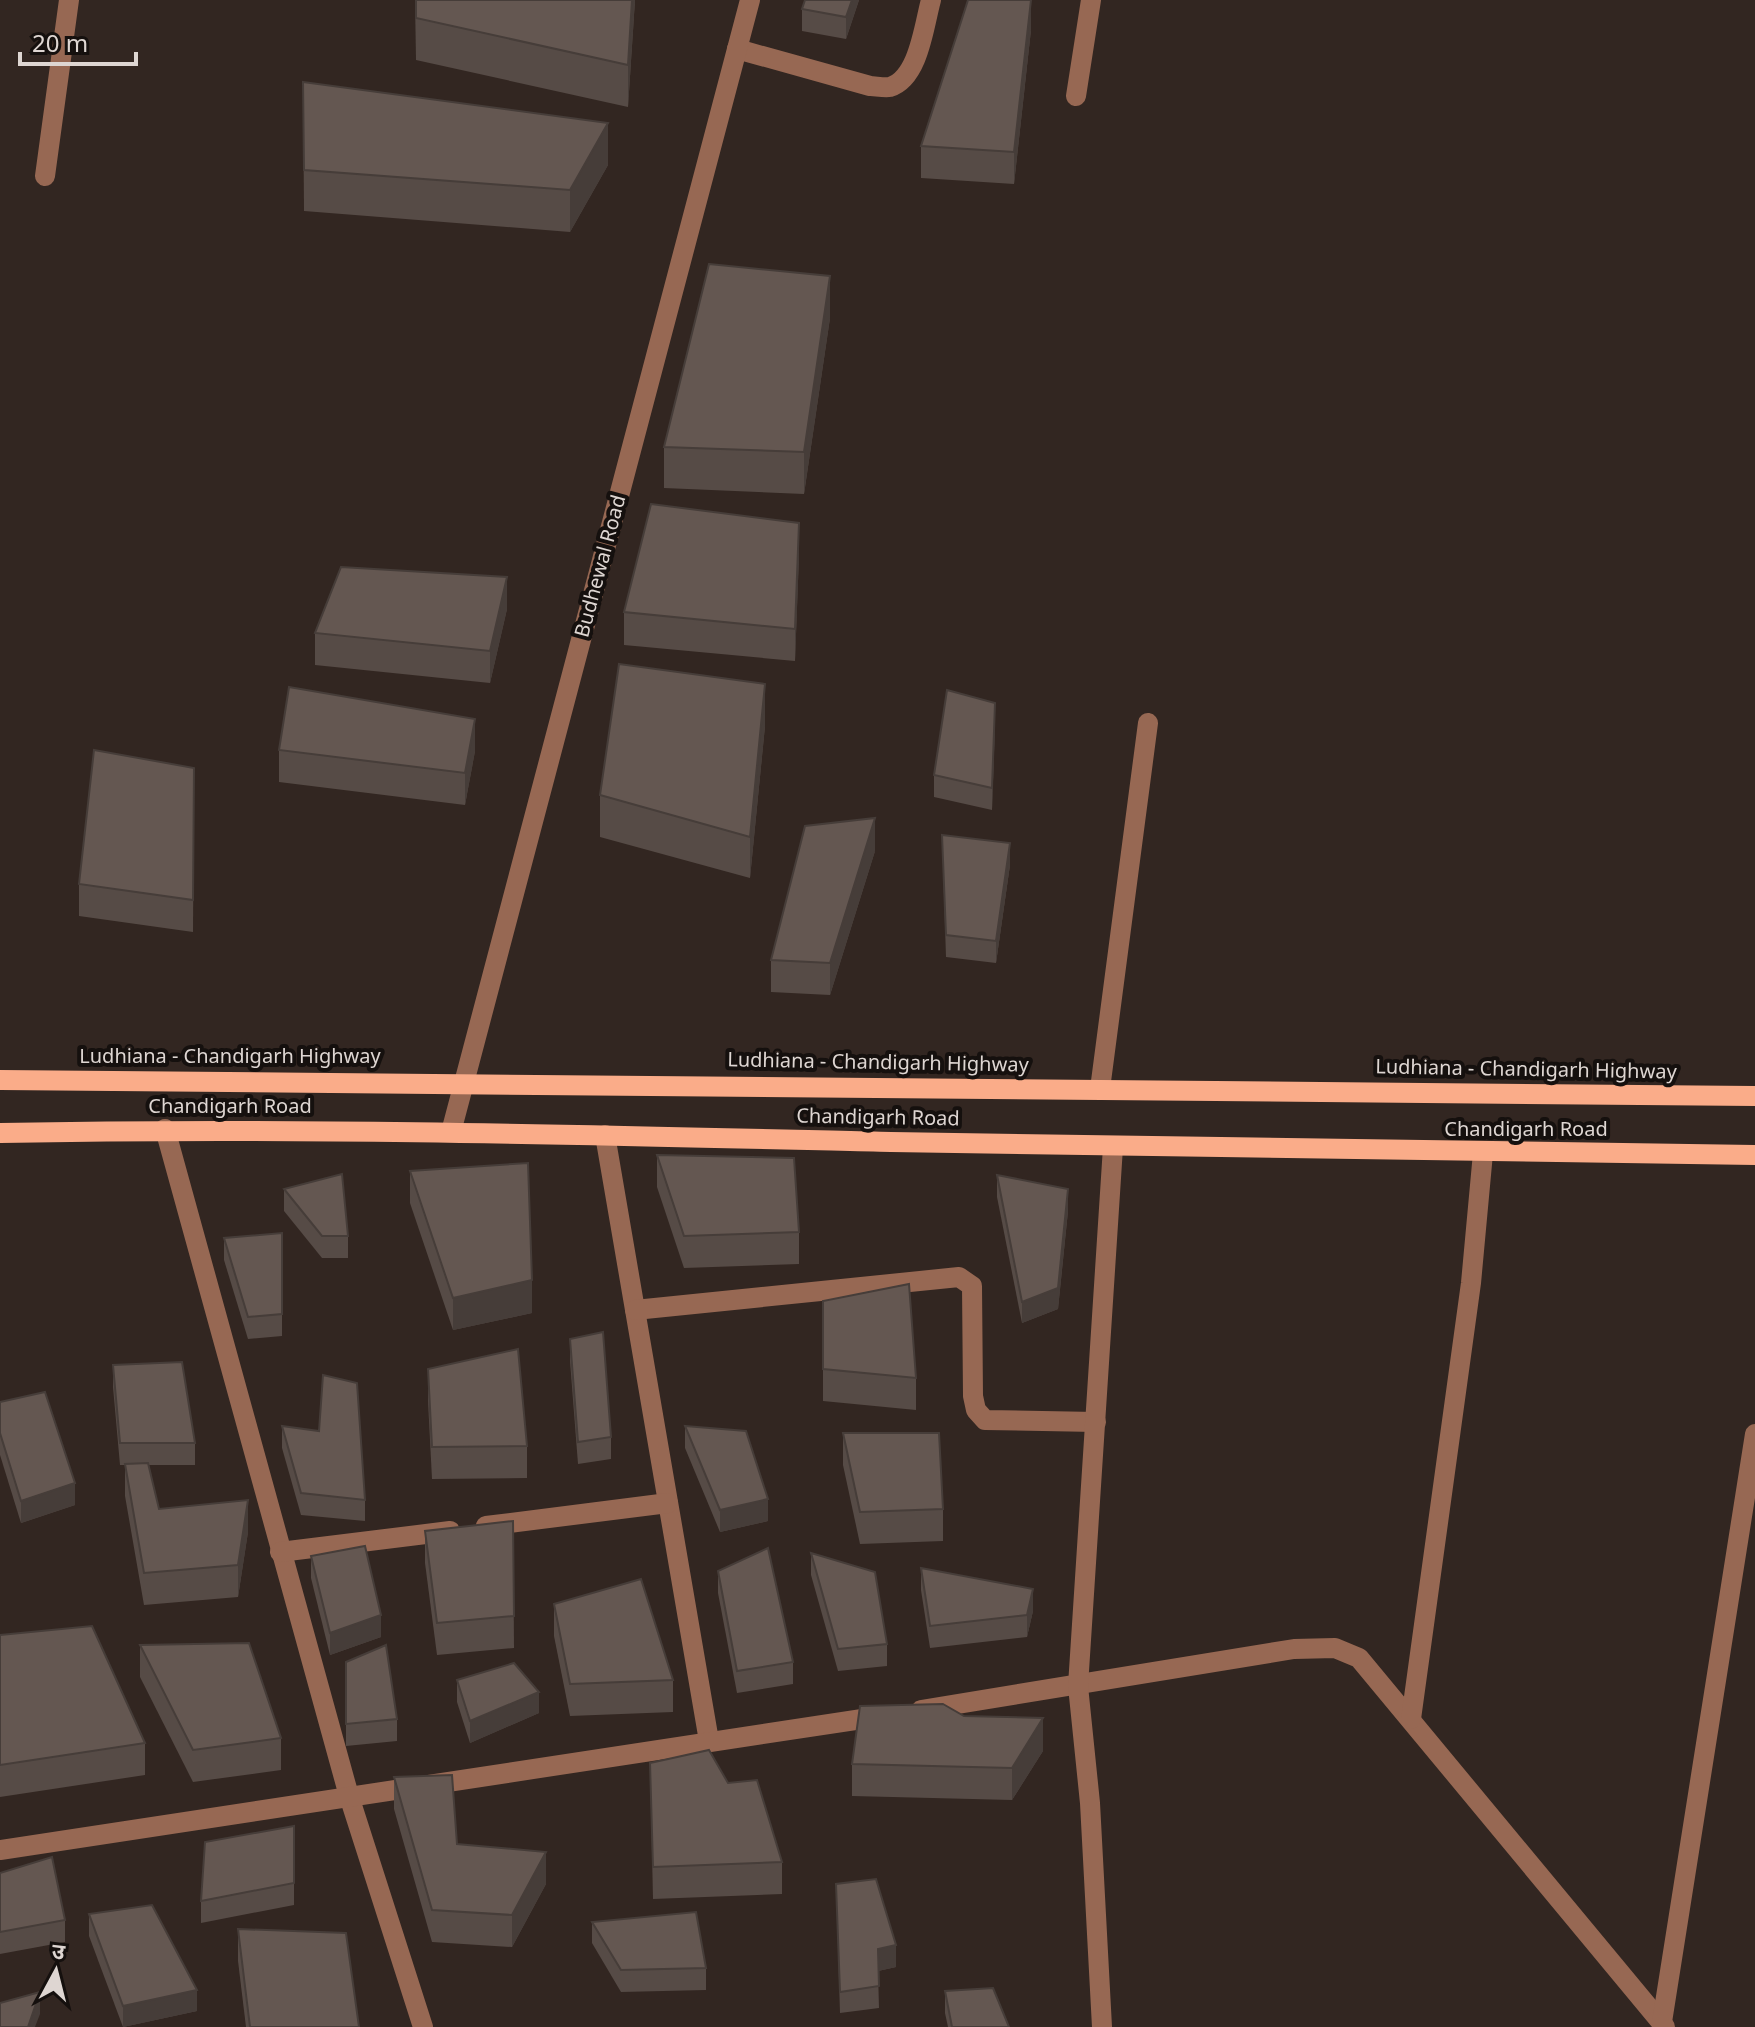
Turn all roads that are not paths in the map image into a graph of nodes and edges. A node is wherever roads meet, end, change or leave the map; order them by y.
1 (69, 0) edge
2 (750, 0) edge
3 (931, 0) edge
4 (1091, 0) edge
5 (737, 49) junction
6 (1076, 96) dead end
7 (45, 176) dead end
8 (1148, 723) dead end
9 (0, 1080) edge
10 (464, 1081) junction
11 (1100, 1089) junction
12 (1755, 1096) edge
13 (165, 1129) junction
14 (451, 1132) junction
15 (0, 1133) edge
16 (605, 1135) junction
17 (1113, 1147) junction
18 (1483, 1153) junction
19 (1755, 1155) edge
20 (635, 1310) junction
21 (1096, 1422) junction
22 (1755, 1434) edge
23 (668, 1503) junction
24 (280, 1552) junction
25 (1078, 1686) junction
26 (1411, 1719) junction
27 (709, 1741) junction
28 (349, 1796) junction
29 (0, 1850) edge
30 (1664, 2025) edge
31 (423, 2027) edge
32 (1102, 2027) edge

1 - 7 street
2 - 5 street, Budhewal Road
3 - 5 street
4 - 6 street
5 - 10 street, Budhewal Road
8 - 11 street
9 - 10 main road, Ludhiana - Chandigarh Highway
10 - 11 main road, Ludhiana - Chandigarh Highway
10 - 14 street, Budhewal Road
11 - 12 main road, Ludhiana - Chandigarh Highway
13 - 14 main road, Chandigarh Road
13 - 15 main road, Chandigarh Road
13 - 24 street
14 - 16 main road, Chandigarh Road
16 - 17 main road, Chandigarh Road
16 - 20 street
17 - 18 main road, Chandigarh Road
17 - 21 street
18 - 19 main road, Chandigarh Road
18 - 26 street
20 - 21 street
20 - 23 street
21 - 25 street
22 - 30 street
23 - 24 street
23 - 27 street
24 - 28 street
25 - 26 street
25 - 27 street
25 - 32 street
26 - 30 street
27 - 28 street
28 - 29 street
28 - 31 street

